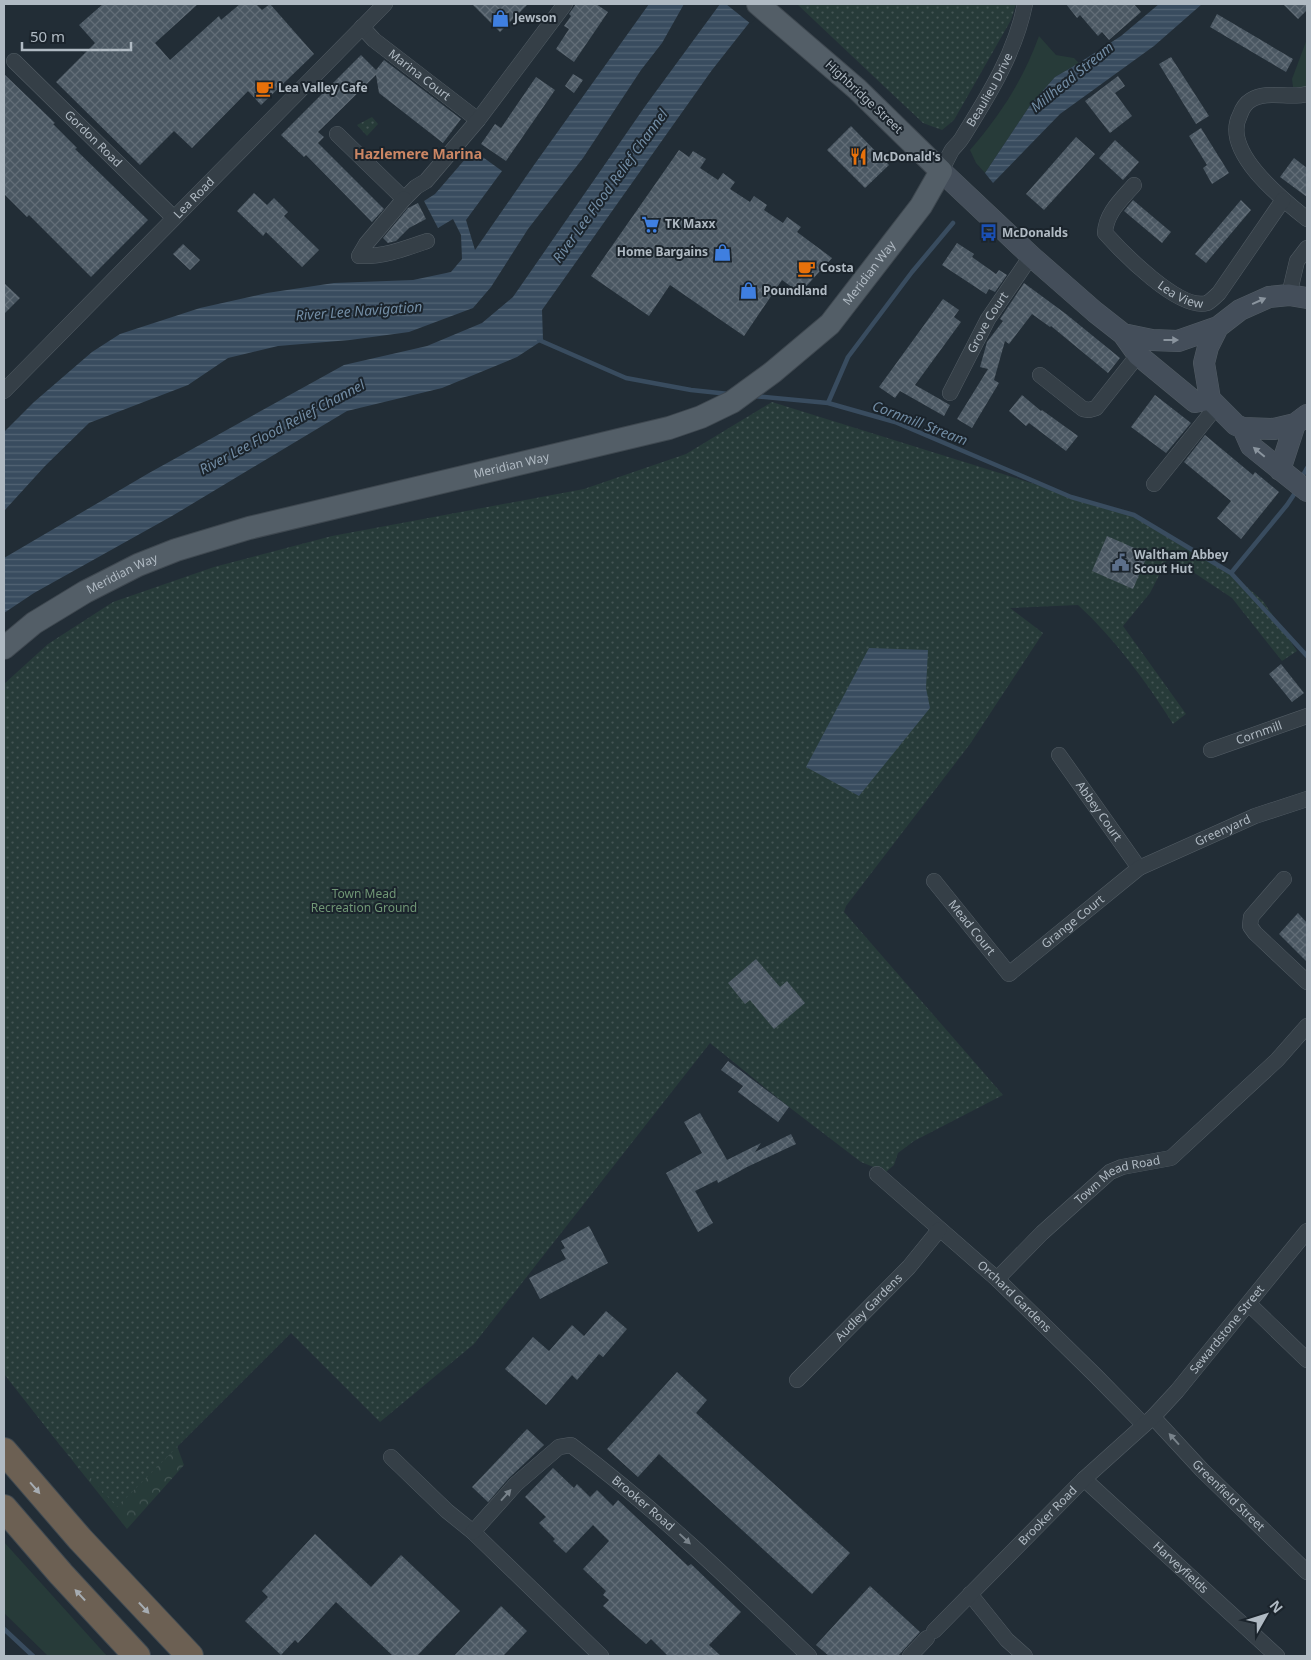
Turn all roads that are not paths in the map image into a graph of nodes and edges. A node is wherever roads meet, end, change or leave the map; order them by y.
1 (385, 4) edge
2 (565, 4) edge
3 (1025, 4) edge
4 (765, 9) edge
5 (362, 27) junction
6 (14, 61) dead end
7 (1307, 94) edge
8 (478, 120) junction
9 (338, 134) dead end
10 (941, 171) junction
11 (1134, 185) dead end
12 (404, 199) junction
13 (1283, 200) junction
14 (174, 218) junction
15 (1307, 219) edge
16 (427, 241) dead end
17 (1307, 248) edge
18 (1031, 256) junction
19 (1298, 296) edge
20 (1218, 327) junction
21 (1123, 334) junction
22 (1138, 355) junction
23 (1040, 375) dead end
24 (4, 391) edge
25 (950, 393) dead end
26 (1213, 403) junction
27 (1301, 420) edge
28 (1243, 428) junction
29 (1280, 470) junction
30 (1154, 484) dead end
31 (1307, 491) edge
32 (4, 648) edge
33 (1307, 716) edge
34 (1211, 750) dead end
35 (1059, 755) dead end
36 (1307, 799) edge
37 (1139, 868) junction
38 (1284, 879) dead end
39 (934, 880) dead end
40 (1009, 974) joint
41 (1307, 982) edge
42 (1307, 1026) edge
43 (878, 1174) dead end
44 (939, 1230) junction
45 (1307, 1231) edge
46 (997, 1279) junction
47 (1249, 1304) junction
48 (1306, 1356) edge
49 (797, 1380) dead end
50 (1148, 1420) junction
51 (4, 1451) edge
52 (392, 1457) dead end
53 (1084, 1479) junction
54 (4, 1508) edge
55 (473, 1532) junction
56 (1307, 1572) edge
57 (970, 1594) junction
58 (137, 1656) edge
59 (190, 1656) edge
60 (601, 1656) edge
61 (809, 1656) edge
62 (910, 1656) edge
63 (1025, 1656) edge
64 (1277, 1656) edge

1 - 5 street, Lea Road
2 - 8 street
3 - 10 street, Beaulieu Drive
4 - 10 main road, Highbridge Street
5 - 8 street, Marina Court
5 - 14 street, Lea Road
6 - 14 street, Gordon Road
7 - 13 street
8 - 12 street
9 - 12 street
10 - 18 main road, Highbridge Street
10 - 32 main road, Meridian Way
11 - 13 street, Lea View
12 - 16 street
13 - 15 street
14 - 24 street, Lea Road
17 - 19 street
18 - 21 main road, Highbridge Street
18 - 25 street, Grove Court
20 -> 19 main road
21 -> 20 main road, Highbridge Street
20 - 26 main road
21 - 22 main road, Highbridge Street
22 - 23 street
22 - 26 main road, Highbridge Street
26 - 28 main road
26 - 30 street
27 - 28 main road
27 - 29 main road
29 -> 28 main road
29 - 31 main road
33 - 34 street, Cornmill
35 - 37 street, Abbey Court
36 - 37 street, Greenyard
37 - 40 street, Grange Court
38 - 41 street
39 - 40 street, Mead Court
42 - 46 street, Town Mead Road
43 - 44 street, Orchard Gardens
44 - 46 street, Orchard Gardens
44 - 49 street, Audley Gardens
45 - 47 street, Sewardstone Street
46 - 50 street, Orchard Gardens
47 - 48 street
47 - 50 street, Sewardstone Street
50 - 53 street, Brooker Road
56 -> 50 street, Greenfield Street
51 -> 59 highway
52 - 55 street
53 - 57 street, Brooker Road
53 - 64 street, Harveyfields
58 -> 54 highway
55 - 60 street
55 -> 61 street, Brooker Road
57 - 62 street, Brooker Road
57 - 63 street

